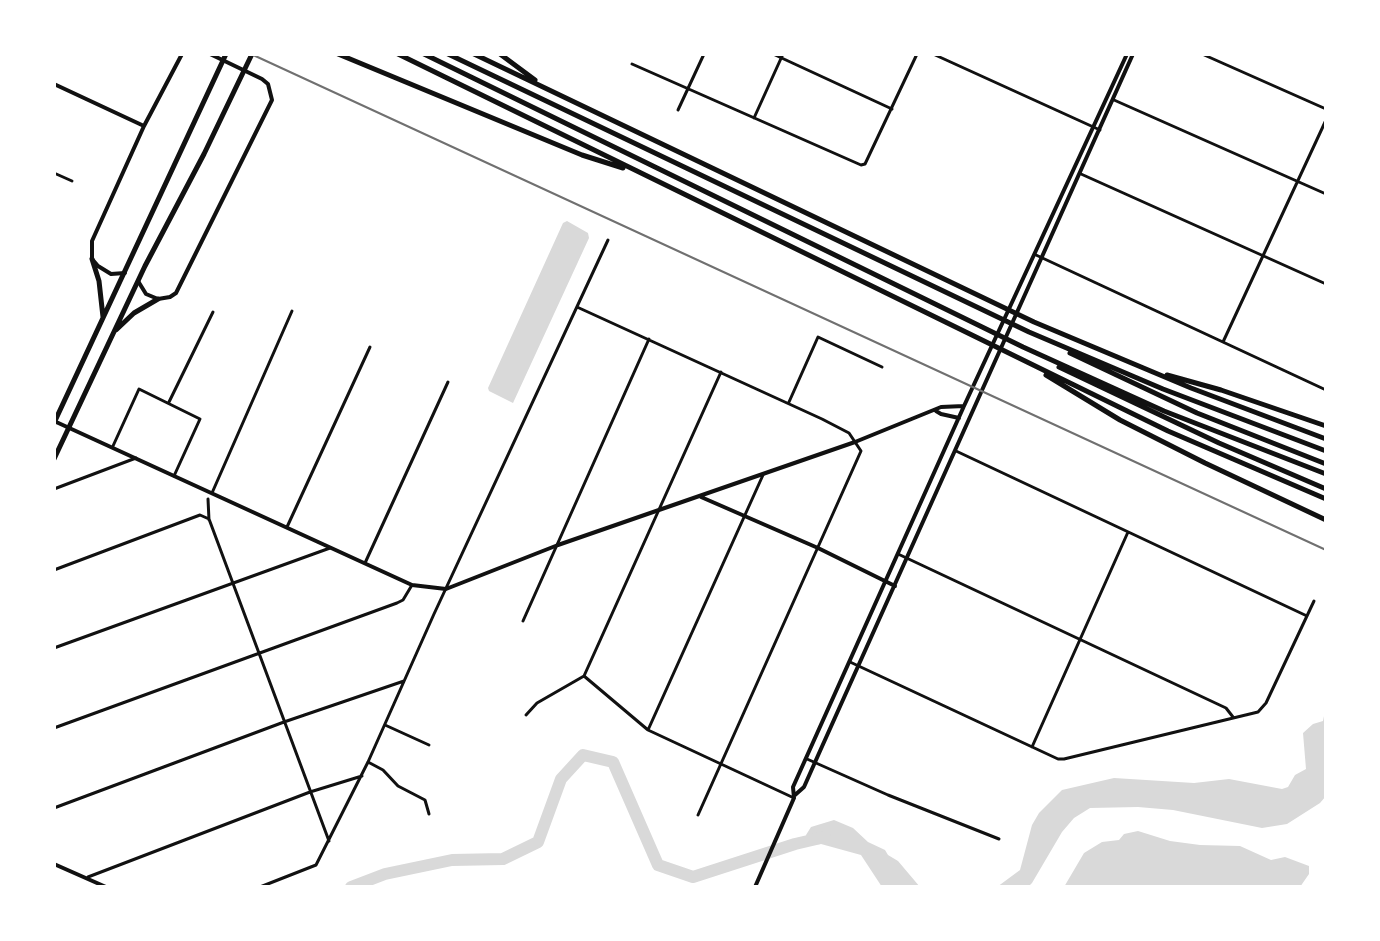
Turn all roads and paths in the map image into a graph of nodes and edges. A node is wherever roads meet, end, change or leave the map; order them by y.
1 (182, 54) edge
2 (210, 54) edge
3 (226, 54) edge
4 (252, 54) edge
5 (338, 54) edge
6 (398, 54) edge
7 (424, 54) edge
8 (448, 54) edge
9 (474, 54) edge
10 (500, 54) edge
11 (704, 54) edge
12 (773, 54) edge
13 (917, 54) edge
14 (933, 54) edge
15 (1130, 54) edge
16 (1202, 54) edge
17 (782, 56) edge
18 (632, 64) dead end
19 (54, 84) edge
20 (545, 88) junction
21 (688, 89) junction
22 (1112, 99) junction
23 (892, 109) junction
24 (1326, 109) edge
25 (678, 110) dead end
26 (754, 118) junction
27 (1326, 120) edge
28 (144, 126) junction
29 (1093, 127) junction
30 (1100, 130) junction
31 (54, 173) edge
32 (640, 174) junction
33 (1081, 174) junction
34 (72, 181) dead end
35 (1298, 182) junction
36 (1326, 194) edge
37 (608, 240) dead end
38 (1035, 255) junction
39 (1264, 256) junction
40 (92, 259) junction
41 (1042, 259) junction
42 (125, 273) junction
43 (138, 281) junction
44 (1326, 284) edge
45 (158, 299) junction
46 (577, 307) junction
47 (292, 311) dead end
48 (213, 312) dead end
49 (103, 319) junction
50 (113, 334) junction
51 (649, 339) junction
52 (1051, 342) junction
53 (1223, 343) junction
54 (370, 347) dead end
55 (1023, 347) junction
56 (1018, 358) junction
57 (882, 367) dead end
58 (1147, 370) junction
59 (721, 372) junction
60 (448, 382) dead end
61 (1326, 390) edge
62 (789, 402) junction
63 (168, 404) junction
64 (964, 406) junction
65 (936, 411) junction
66 (959, 418) junction
67 (54, 422) edge
68 (1326, 426) edge
69 (68, 427) junction
70 (1326, 439) edge
71 (855, 442) junction
72 (113, 447) junction
73 (956, 451) junction
74 (1326, 451) edge
75 (136, 458) junction
76 (54, 459) edge
77 (1326, 464) edge
78 (1326, 474) edge
79 (763, 475) junction
80 (174, 476) junction
81 (54, 489) edge
82 (1326, 489) edge
83 (713, 492) junction
84 (212, 493) junction
85 (700, 497) junction
86 (1326, 499) edge
87 (719, 503) junction
88 (660, 511) junction
89 (199, 515) junction
90 (745, 515) junction
91 (207, 518) junction
92 (1326, 520) edge
93 (287, 527) junction
94 (1128, 532) junction
95 (558, 545) junction
96 (330, 548) junction
97 (818, 548) junction
98 (898, 554) junction
99 (907, 558) junction
100 (365, 563) junction
101 (54, 570) edge
102 (232, 581) junction
103 (886, 582) junction
104 (412, 585) junction
105 (895, 586) junction
106 (446, 589) junction
107 (1314, 601) dead end
108 (1307, 616) junction
109 (523, 621) dead end
110 (1080, 639) junction
111 (54, 648) edge
112 (258, 653) junction
113 (850, 662) junction
114 (859, 666) junction
115 (584, 676) junction
116 (404, 681) junction
117 (526, 715) dead end
118 (1233, 717) junction
119 (284, 722) junction
120 (385, 725) junction
121 (54, 728) edge
122 (648, 730) junction
123 (429, 745) dead end
124 (1032, 747) junction
125 (806, 758) junction
126 (368, 762) junction
127 (815, 762) junction
128 (721, 763) junction
129 (362, 776) junction
130 (310, 792) junction
131 (794, 796) junction
132 (54, 808) edge
133 (429, 814) dead end
134 (698, 815) dead end
135 (999, 839) dead end
136 (329, 841) junction
137 (54, 864) edge
138 (86, 878) junction
139 (106, 887) edge
140 (260, 887) edge
141 (755, 887) edge

1 - 28 street
2 - 45 street
3 - 42 main road
4 - 43 main road
5 - 32 main road
6 - 32 main road
7 - 55 main road
8 - 52 main road
9 - 20 main road
10 - 20 main road
11 - 21 street
12 - 17 street
13 - 23 street
14 - 29 street
15 - 22 street
15 - 29 street
16 - 24 street
17 - 23 street
17 - 26 street
18 - 21 street
19 - 28 street
20 - 58 main road
21 - 25 street
21 - 26 street
22 - 30 street
22 - 35 street
23 - 26 street
27 - 35 street
28 - 40 street
29 - 30 street
29 - 38 street
30 - 33 street
31 - 34 street
32 - 56 main road
33 - 39 street
33 - 41 street
35 - 36 street
35 - 39 street
37 - 46 street
38 - 41 street
38 - 64 street
39 - 44 street
39 - 53 street
40 - 42 street
40 - 49 main road
41 - 53 street
41 - 73 street
42 - 49 main road
43 - 45 street
43 - 50 main road
45 - 50 main road
46 - 51 street
46 - 106 street
47 - 84 street
48 - 63 street
49 - 67 main road
50 - 69 main road
51 - 59 street
51 - 95 street
52 - 74 main road
52 - 77 main road
53 - 61 street
54 - 93 street
55 - 78 main road
55 - 82 main road
56 - 86 main road
56 - 92 main road
57 - 62 street
58 - 68 main road
58 - 70 main road
59 - 62 street
59 - 88 street
60 - 100 street
62 - 71 street
63 - 72 street
63 - 80 street
64 - 65 street
64 - 66 street
65 - 66 street
65 - 71 street
66 - 98 street
67 - 69 street
69 - 72 street
69 - 76 main road
71 - 79 street
71 - 97 street
72 - 75 street
73 - 94 street
73 - 99 street
75 - 80 street
75 - 81 street
79 - 83 street
79 - 90 street
80 - 84 street
83 - 85 street
83 - 87 street
84 - 93 street
85 - 87 street
85 - 88 street
87 - 90 street
88 - 95 street
88 - 115 street
89 - 91 street
89 - 91 street
89 - 101 street
90 - 97 street
90 - 122 street
91 - 102 street
93 - 96 street
94 - 108 street
94 - 110 street
95 - 106 street
95 - 109 street
96 - 100 street
96 - 102 street
97 - 103 street
97 - 128 street
98 - 99 street
98 - 103 street
99 - 105 street
99 - 110 street
100 - 104 street
102 - 111 street
102 - 112 street
103 - 105 street
103 - 113 street
104 - 106 street
104 - 112 street
105 - 114 street
106 - 116 street
107 - 108 street
108 - 118 street
110 - 118 street
110 - 124 street
112 - 119 street
112 - 121 street
113 - 114 street
113 - 125 street
114 - 124 street
114 - 127 street
115 - 117 street
115 - 122 street
116 - 119 street
116 - 120 street
118 - 124 street
119 - 130 street
119 - 132 street
120 - 123 street
120 - 126 street
122 - 128 street
125 - 127 street
125 - 131 street
126 - 129 street
126 - 133 street
127 - 131 street
127 - 135 street
128 - 131 street
128 - 134 street
129 - 130 street
129 - 136 street
130 - 136 street
130 - 138 street
131 - 141 street
136 - 140 street
137 - 138 street
138 - 139 street

